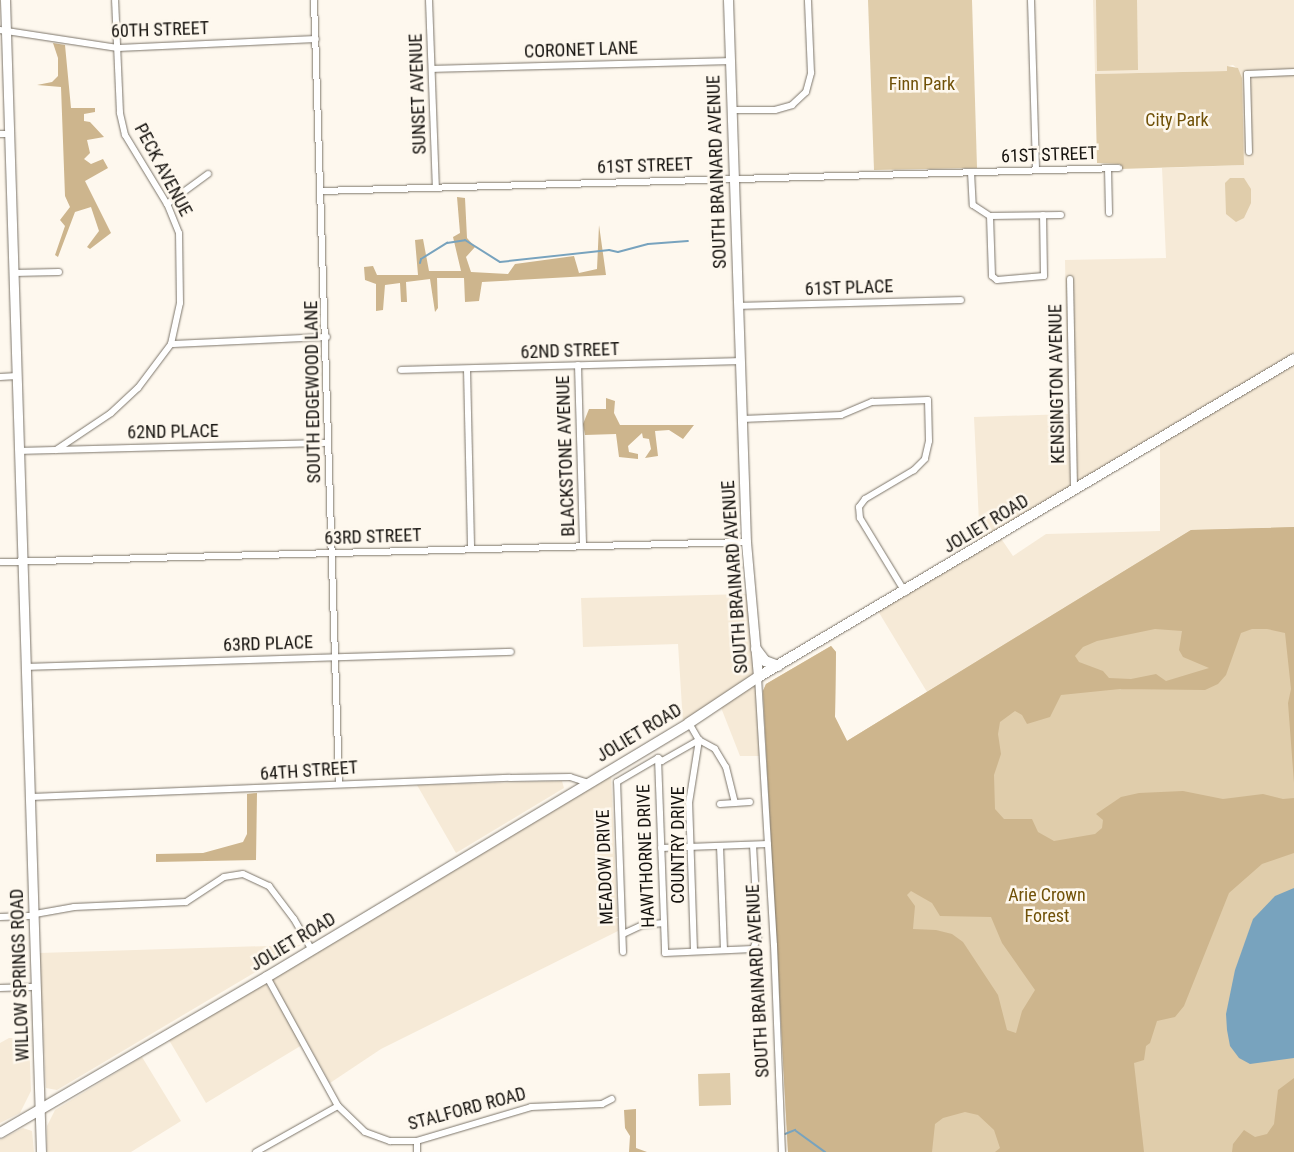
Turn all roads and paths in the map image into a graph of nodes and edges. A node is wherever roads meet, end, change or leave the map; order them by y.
1 (5, 0) edge
2 (114, 0) edge
3 (314, 0) edge
4 (429, 0) edge
5 (728, 0) edge
6 (808, 0) edge
7 (1031, 0) edge
8 (3, 30) edge
9 (316, 39) junction
10 (118, 48) junction
11 (730, 61) junction
12 (432, 69) junction
13 (1294, 72) edge
14 (732, 110) junction
15 (5, 134) edge
16 (1249, 152) dead end
17 (1108, 168) junction
18 (1119, 168) dead end
19 (1036, 170) junction
20 (971, 172) junction
21 (208, 174) dead end
22 (734, 179) junction
23 (436, 188) junction
24 (321, 191) junction
25 (167, 204) junction
26 (1110, 213) dead end
27 (1060, 215) dead end
28 (990, 216) junction
29 (1043, 216) junction
30 (59, 272) dead end
31 (14, 273) junction
32 (1070, 279) dead end
33 (961, 300) dead end
34 (738, 306) junction
35 (327, 337) junction
36 (171, 344) junction
37 (1294, 359) edge
38 (740, 361) junction
39 (578, 365) junction
40 (467, 369) junction
41 (401, 370) dead end
42 (17, 376) junction
43 (0, 377) edge
44 (742, 419) junction
45 (328, 443) junction
46 (56, 450) junction
47 (20, 451) junction
48 (1074, 488) junction
49 (746, 542) junction
50 (583, 546) junction
51 (471, 549) junction
52 (333, 553) junction
53 (23, 561) junction
54 (0, 562) edge
55 (905, 592) junction
56 (756, 649) junction
57 (511, 652) dead end
58 (336, 656) junction
59 (778, 666) junction
60 (27, 667) junction
61 (758, 677) junction
62 (689, 723) junction
63 (699, 740) junction
64 (658, 758) junction
65 (340, 783) junction
66 (588, 783) junction
67 (31, 796) junction
68 (750, 802) dead end
69 (735, 803) junction
70 (720, 804) dead end
71 (768, 844) junction
72 (753, 845) junction
73 (720, 846) junction
74 (689, 847) junction
75 (661, 848) junction
76 (35, 915) junction
77 (0, 917) edge
78 (664, 923) junction
79 (623, 934) junction
80 (312, 950) junction
81 (724, 950) junction
82 (694, 951) junction
83 (623, 952) dead end
84 (267, 977) junction
85 (0, 988) edge
86 (37, 988) junction
87 (612, 1099) dead end
88 (338, 1106) junction
89 (40, 1111) junction
90 (0, 1133) edge
91 (417, 1141) junction
92 (41, 1152) edge
93 (256, 1152) edge
94 (417, 1152) edge
95 (782, 1152) edge

1 - 8 street, WILLOW SPRINGS ROAD
2 - 10 street, PECK AVENUE
3 - 9 street, SOUTH EDGEWOOD LANE
4 - 12 street, SUNSET AVENUE
5 - 11 street, SOUTH BRAINARD AVENUE
6 - 14 street
7 - 19 street
8 - 10 street, 60TH STREET
8 - 15 street, WILLOW SPRINGS ROAD
9 - 10 street, 60TH STREET
9 - 24 street, SOUTH EDGEWOOD LANE
10 - 25 street, PECK AVENUE
11 - 12 street, CORONET LANE
11 - 14 street, SOUTH BRAINARD AVENUE
12 - 23 street, SUNSET AVENUE
13 - 16 street
14 - 22 street, SOUTH BRAINARD AVENUE
15 - 31 street, WILLOW SPRINGS ROAD
17 - 18 street, 61ST STREET
17 - 19 street, 61ST STREET
17 - 26 street
19 - 20 street, 61ST STREET
20 - 22 street, 61ST STREET
20 - 28 street
21 - 25 street
22 - 23 street, 61ST STREET
22 - 34 street, SOUTH BRAINARD AVENUE
23 - 24 street, 61ST STREET
24 - 35 street, SOUTH EDGEWOOD LANE
25 - 36 street, PECK AVENUE
27 - 29 street
28 - 29 street
28 - 29 street
30 - 31 street
31 - 42 street, WILLOW SPRINGS ROAD
32 - 48 street, KENSINGTON AVENUE
33 - 34 street, 61ST PLACE
34 - 38 street, SOUTH BRAINARD AVENUE
35 - 36 street
35 - 45 street, SOUTH EDGEWOOD LANE
36 - 46 street, PECK AVENUE
37 - 48 main road, JOLIET ROAD
38 - 39 street, 62ND STREET
38 - 44 street, SOUTH BRAINARD AVENUE
39 - 40 street, 62ND STREET
39 - 50 street, BLACKSTONE AVENUE
40 - 41 street, 62ND STREET
40 - 51 street
42 - 43 street
42 - 47 street, WILLOW SPRINGS ROAD
44 - 49 street, SOUTH BRAINARD AVENUE
44 - 55 street
45 - 46 street, 62ND PLACE
45 - 52 street, SOUTH EDGEWOOD LANE
46 - 47 street, 62ND PLACE
47 - 53 street, WILLOW SPRINGS ROAD
48 - 55 main road, JOLIET ROAD
49 - 50 street, 63RD STREET
49 - 56 street, SOUTH BRAINARD AVENUE
50 - 51 street, 63RD STREET
51 - 52 street, 63RD STREET
52 - 53 street, 63RD STREET
52 - 58 street, SOUTH EDGEWOOD LANE
53 - 54 street, 63RD STREET
53 - 60 street, WILLOW SPRINGS ROAD
55 - 59 main road, JOLIET ROAD
56 - 59 main road
56 - 61 street, SOUTH BRAINARD AVENUE
57 - 58 street, 63RD PLACE
58 - 60 street, 63RD PLACE
58 - 65 street, SOUTH EDGEWOOD LANE
59 - 61 main road, JOLIET ROAD
60 - 67 street, WILLOW SPRINGS ROAD
61 - 62 main road, JOLIET ROAD
61 - 71 street, SOUTH BRAINARD AVENUE
62 - 63 street
62 - 66 main road, JOLIET ROAD
63 - 64 street
63 - 69 street
63 - 74 street, COUNTRY DRIVE
64 - 75 street, HAWTHORNE DRIVE
64 - 79 street, MEADOW DRIVE
65 - 66 street, 64TH STREET
65 - 67 street, 64TH STREET
66 - 80 main road, JOLIET ROAD
67 - 76 street, WILLOW SPRINGS ROAD
68 - 69 street
69 - 70 street
71 - 72 street
71 - 95 street, SOUTH BRAINARD AVENUE
72 - 73 street
72 - 81 street
73 - 74 street
73 - 81 street
74 - 75 street
74 - 82 street, COUNTRY DRIVE
75 - 78 street, HAWTHORNE DRIVE
76 - 77 street
76 - 80 street
76 - 86 street, WILLOW SPRINGS ROAD
78 - 79 street
78 - 82 street, HAWTHORNE DRIVE
79 - 83 street, MEADOW DRIVE
80 - 84 main road, JOLIET ROAD
81 - 82 street
84 - 88 street, STALFORD ROAD
84 - 89 main road, JOLIET ROAD
85 - 86 street
86 - 89 street, WILLOW SPRINGS ROAD
87 - 91 street, STALFORD ROAD
88 - 91 street, STALFORD ROAD
88 - 93 street
89 - 90 main road, JOLIET ROAD
89 - 92 street, WILLOW SPRINGS ROAD
91 - 94 street

